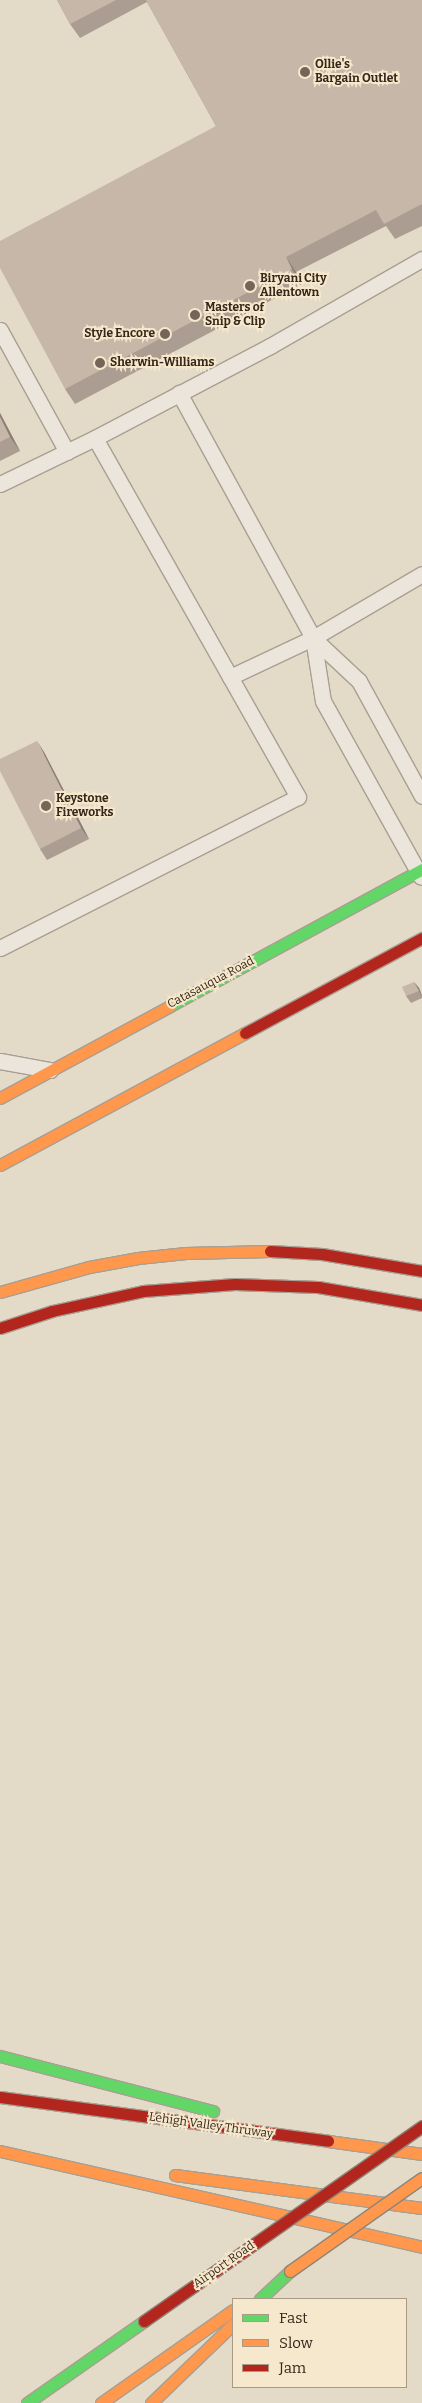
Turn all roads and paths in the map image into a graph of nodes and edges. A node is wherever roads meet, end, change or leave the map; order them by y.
1 (422, 259) edge
2 (0, 330) edge
3 (179, 393) junction
4 (95, 438) junction
5 (66, 452) junction
6 (0, 484) edge
7 (422, 574) edge
8 (312, 638) junction
9 (230, 677) junction
10 (422, 796) edge
11 (420, 873) edge
12 (422, 938) edge
13 (0, 948) edge
14 (0, 1061) edge
15 (51, 1070) junction
16 (0, 1098) edge
17 (0, 1165) edge
18 (422, 1271) edge
19 (0, 1292) edge
20 (422, 1305) edge
21 (0, 1328) edge
22 (0, 2056) edge
23 (0, 2097) edge
24 (422, 2126) edge
25 (335, 2142) junction
26 (0, 2151) edge
27 (422, 2154) edge
28 (137, 2170) dead end
29 (167, 2174) dead end
30 (422, 2178) edge
31 (422, 2208) edge
32 (422, 2247) edge
33 (290, 2271) junction
34 (250, 2298) edge
35 (261, 2298) edge
36 (232, 2311) edge
37 (229, 2328) edge
38 (27, 2403) edge
39 (101, 2403) edge
40 (150, 2403) edge

1 - 3 lane
2 - 5 lane
3 - 4 lane
3 - 8 lane
4 - 5 lane
4 - 9 lane
5 - 6 lane
7 - 8 lane
8 - 9 lane
8 - 10 lane
8 - 11 lane
9 - 13 lane
11 - 15 main road, Catasauqua Road
12 - 17 main road
14 - 15 lane
15 - 16 main road, Catasauqua Road
18 - 19 main road
20 - 21 main road
22 - 25 main road
23 - 25 main road, Lehigh Valley Thruway
24 - 38 main road, Airport Road, bridge
25 - 27 main road, Lehigh Valley Thruway
26 - 28 main road
26 - 32 main road
29 - 31 main road
30 - 33 main road, bridge
33 - 34 main road
33 - 35 main road
36 - 39 main road
37 - 40 main road

